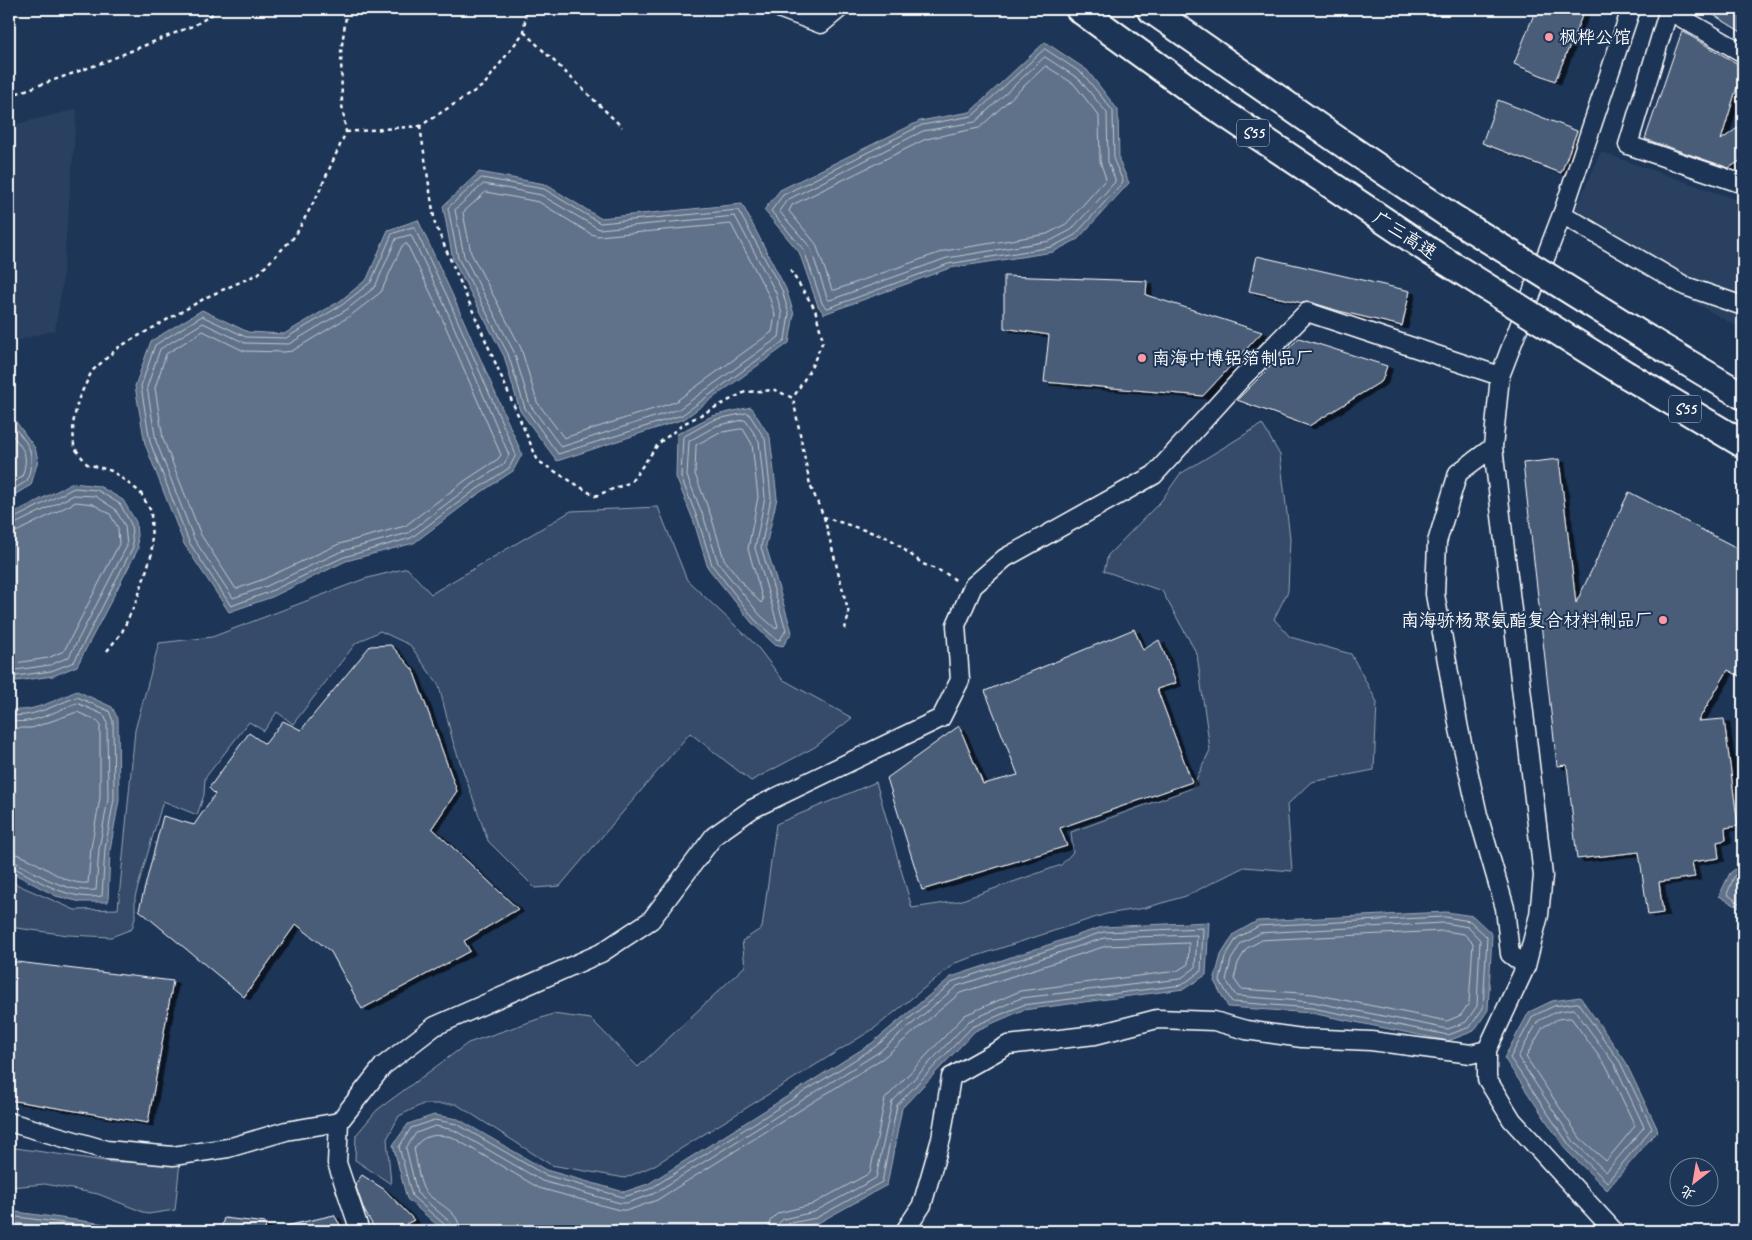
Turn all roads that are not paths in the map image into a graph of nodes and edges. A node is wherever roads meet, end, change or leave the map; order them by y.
1 (781, 9) edge
2 (839, 9) edge
3 (1079, 9) edge
4 (1150, 9) edge
5 (1631, 9) edge
6 (1668, 9) edge
7 (1743, 52) edge
8 (1743, 184) edge
9 (1562, 214) junction
10 (1743, 306) edge
11 (1500, 376) junction
12 (1743, 396) edge
13 (1743, 444) edge
14 (1493, 447) junction
15 (1526, 966) junction
16 (1487, 1050) junction
17 (9, 1122) edge
18 (339, 1122) junction
19 (360, 1231) edge
20 (905, 1231) edge
21 (1614, 1231) edge

1 - 2 street
3 - 13 highway, 广三高速 / S55, bridge
4 - 12 highway, S55, bridge
5 - 9 street
6 - 7 street
6 - 8 street
9 - 10 street
9 - 11 street
11 - 14 street
11 - 18 street
14 - 15 street
14 - 15 street
15 - 16 street
16 - 20 street
16 - 21 street
17 - 18 street
18 - 19 street

